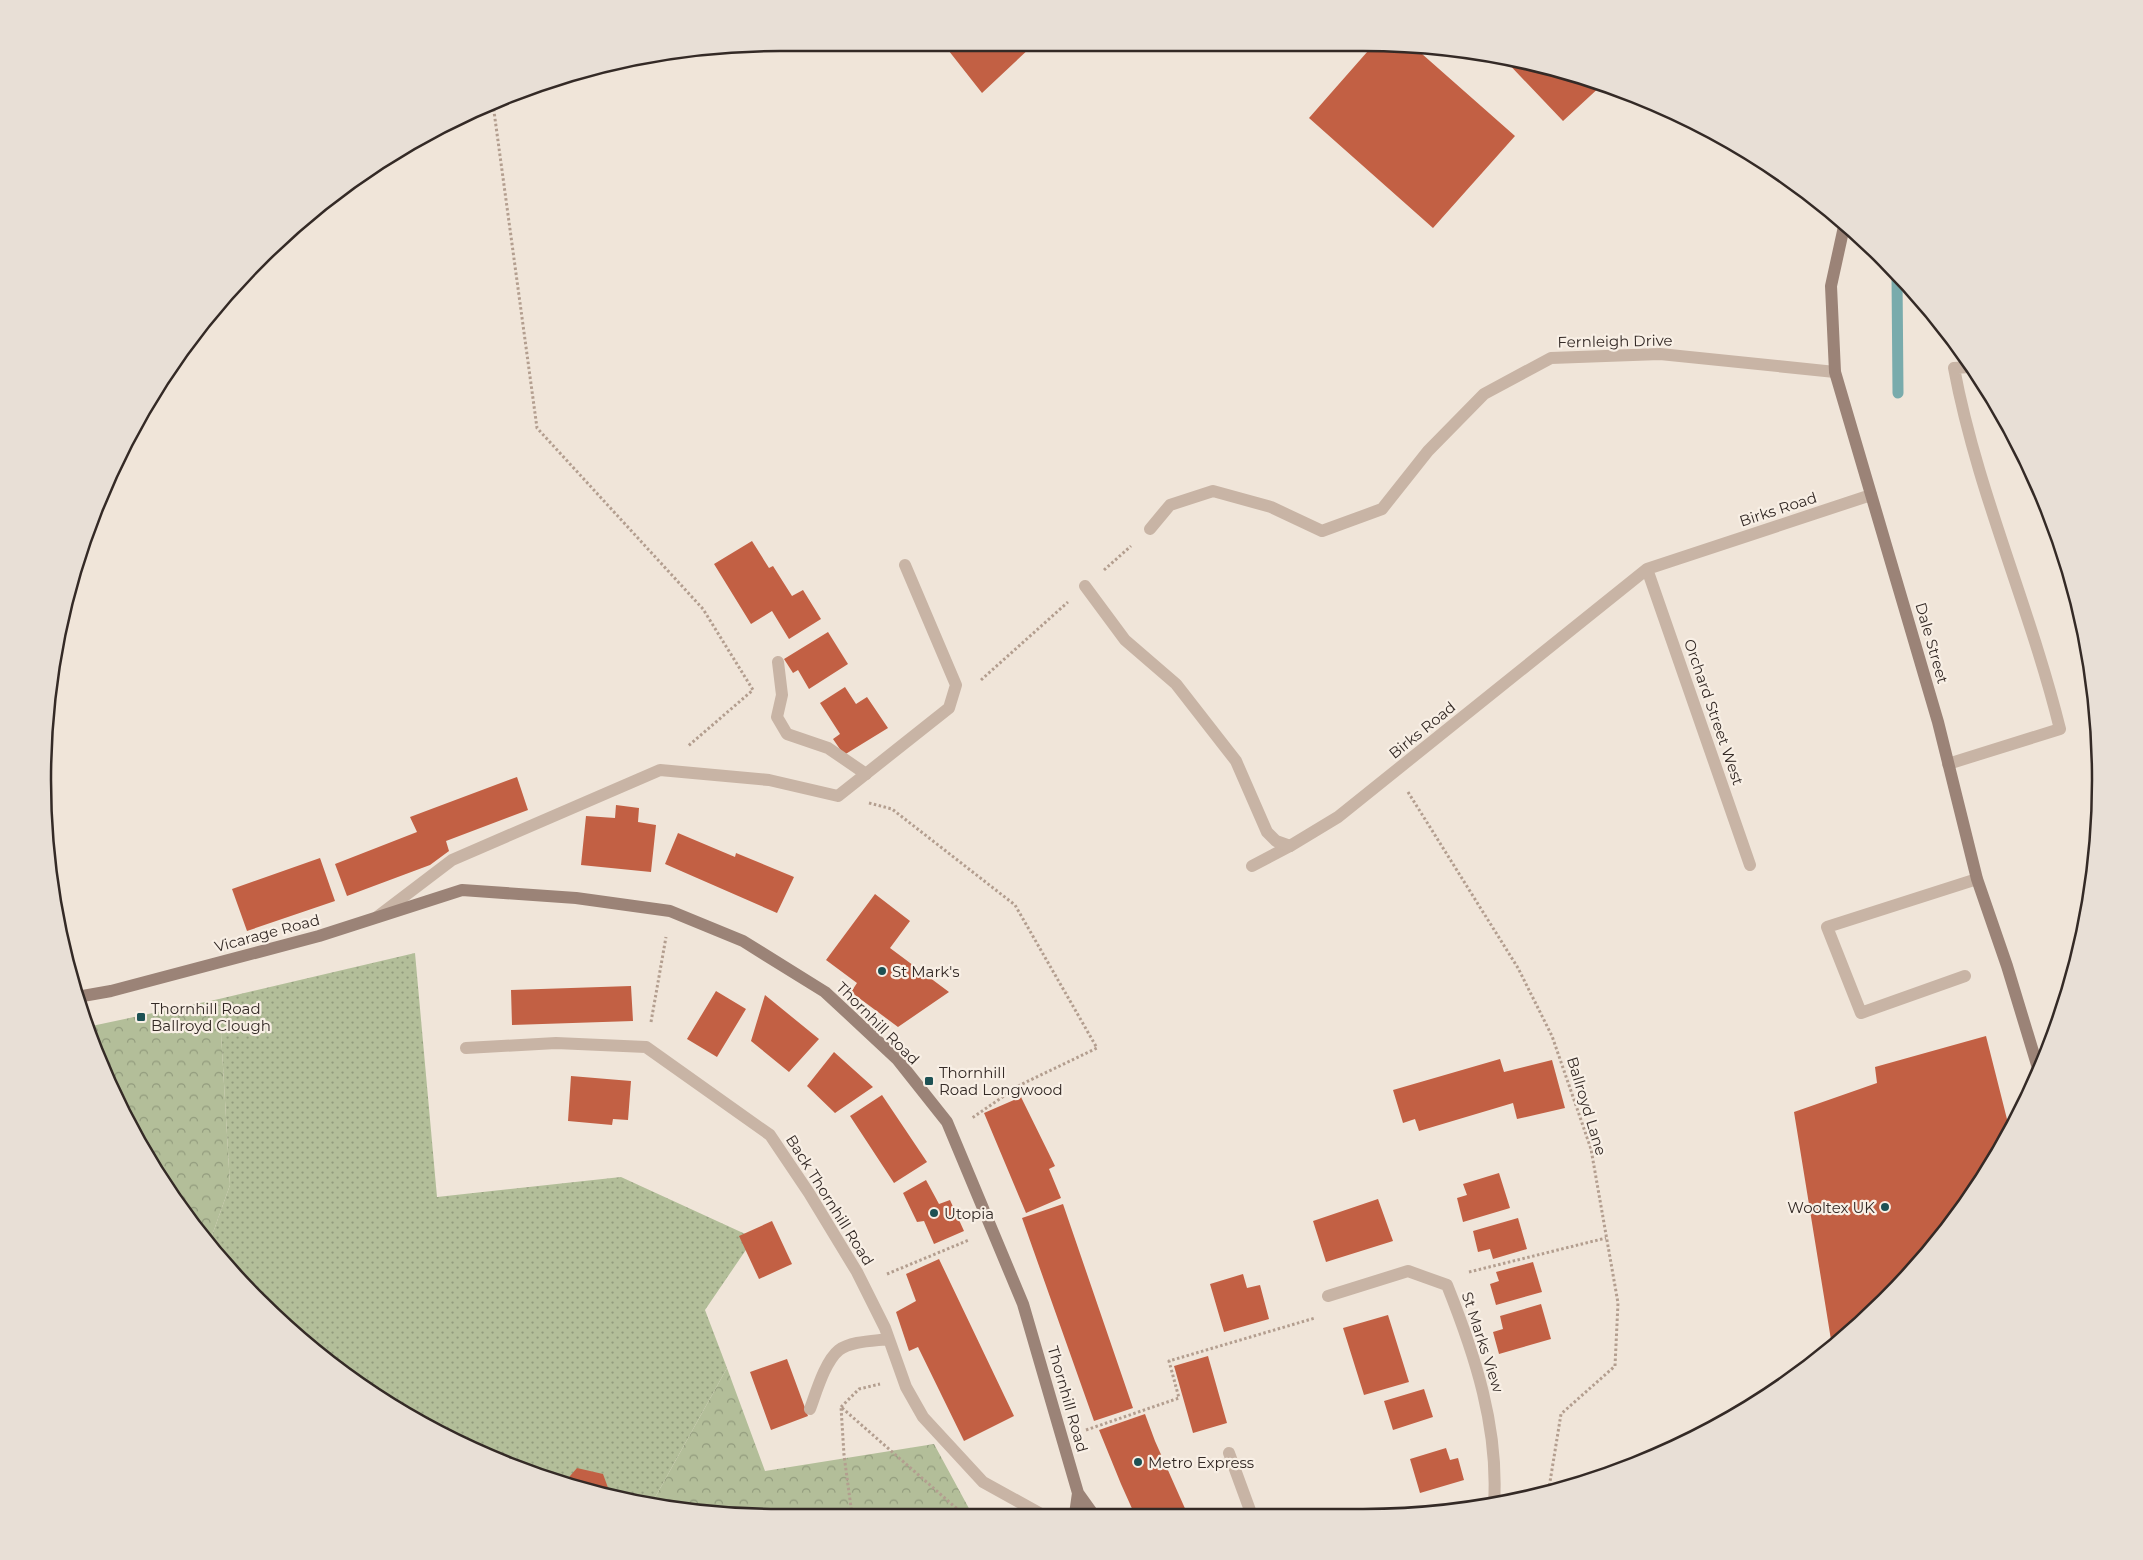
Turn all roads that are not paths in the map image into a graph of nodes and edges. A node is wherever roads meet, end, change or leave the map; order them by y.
1 (1843, 232) edge
2 (1964, 367) edge
3 (1835, 372) junction
4 (1871, 495) junction
5 (1150, 529) road end
6 (905, 565) dead end
7 (1646, 570) junction
8 (1085, 586) road end
9 (778, 662) dead end
10 (1948, 764) junction
11 (866, 774) junction
12 (1290, 846) junction
13 (1750, 865) dead end
14 (1252, 866) dead end
15 (1977, 879) junction
16 (462, 890) joint
17 (374, 918) junction
18 (1964, 976) dead end
19 (84, 996) edge
20 (466, 1048) dead end
21 (2036, 1060) edge
22 (1328, 1296) dead end
23 (889, 1339) junction
24 (810, 1409) dead end
25 (1229, 1453) dead end
26 (1078, 1493) junction
27 (1494, 1497) edge
28 (1031, 1509) edge
29 (1075, 1509) edge
30 (1089, 1509) edge
31 (1250, 1509) edge

1 - 3 street, Dale Street
2 - 10 street
3 - 4 street, Dale Street
3 - 5 street, Fernleigh Drive
4 - 7 street, Birks Road
4 - 10 street, Dale Street
6 - 11 street
7 - 12 street, Birks Road
7 - 13 street, Orchard Street West
8 - 12 street
9 - 11 street
10 - 15 street, Dale Street
11 - 17 street
12 - 14 street, Birks Road
15 - 18 street
15 - 21 street, Dale Street
16 - 17 street, Vicarage Road
16 - 26 street, Thornhill Road
17 - 19 street, Vicarage Road
20 - 23 street, Back Thornhill Road
22 - 27 street, St Marks View
23 - 24 street
23 - 28 street, Back Thornhill Road
25 - 31 street
26 - 29 street, Thornhill Road
26 - 30 street

